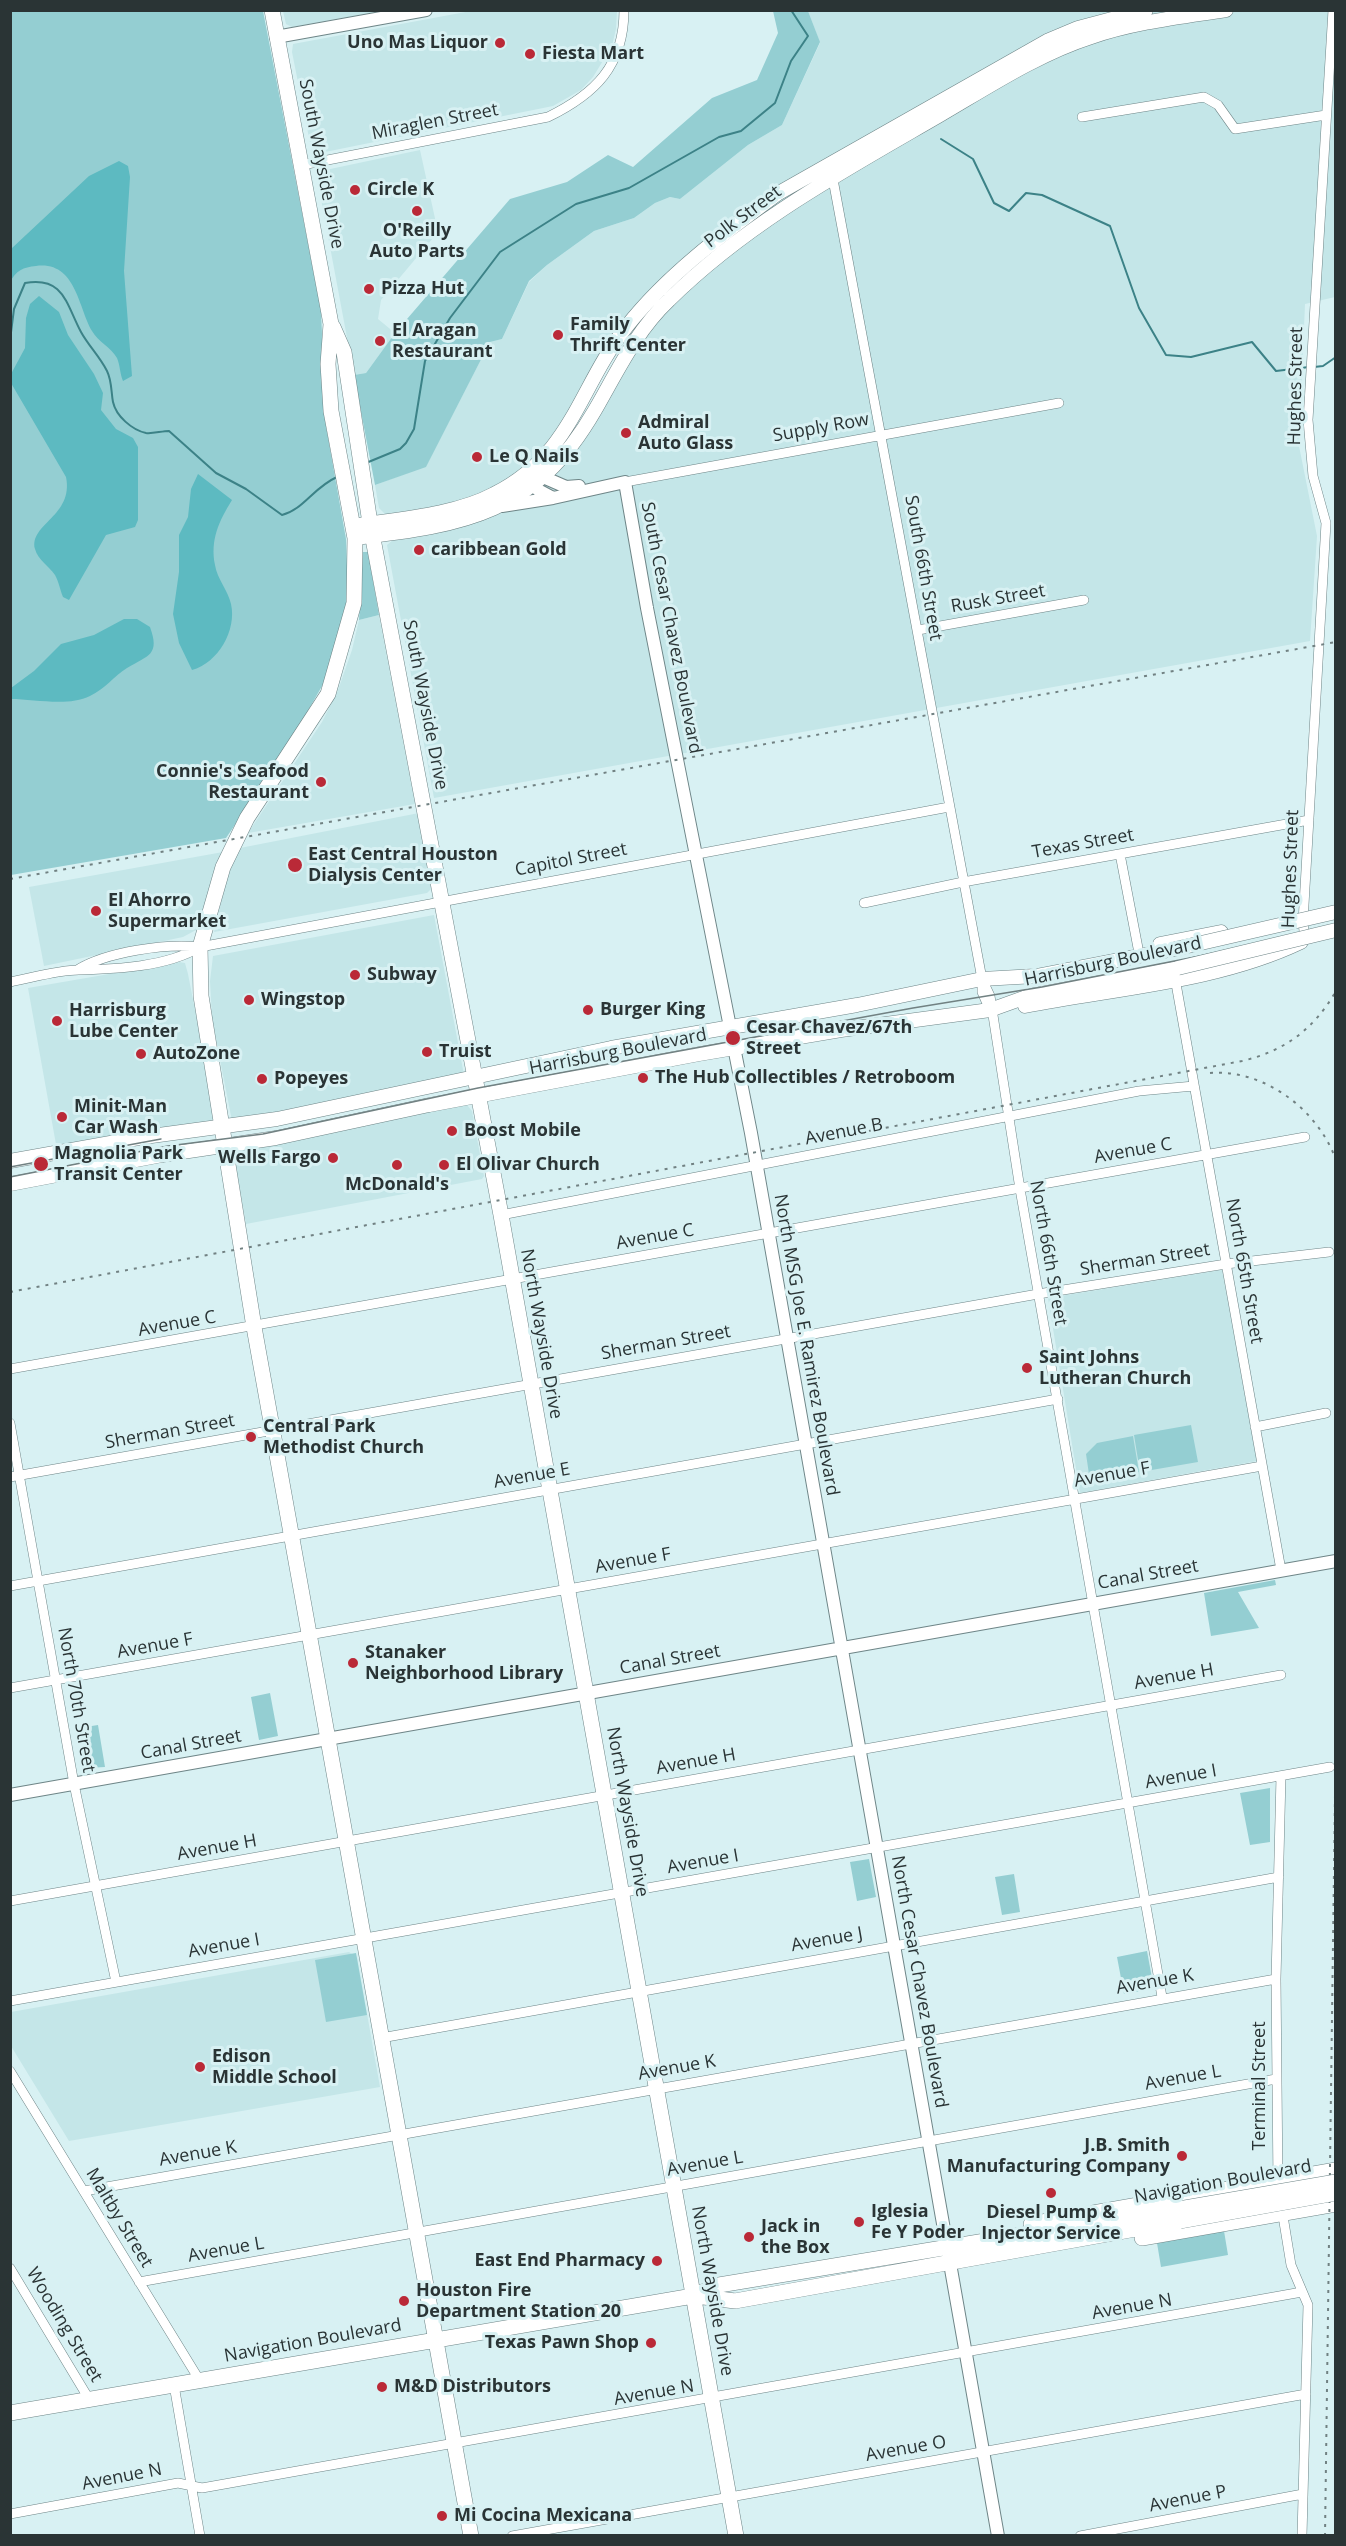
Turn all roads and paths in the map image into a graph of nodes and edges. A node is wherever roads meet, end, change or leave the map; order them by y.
1 (272, 10) edge
2 (426, 10) edge
3 (624, 10) edge
4 (1146, 10) edge
5 (1226, 10) edge
6 (1333, 10) edge
7 (1171, 15) edge
8 (276, 37) junction
9 (1050, 47) junction
10 (1326, 115) junction
11 (1082, 117) dead end
12 (302, 165) junction
13 (830, 171) junction
14 (331, 324) junction
15 (614, 347) junction
16 (627, 354) junction
17 (1059, 403) dead end
18 (882, 435) junction
19 (529, 472) junction
20 (545, 476) junction
21 (626, 482) junction
22 (533, 486) junction
23 (590, 488) junction
24 (553, 498) junction
25 (501, 506) junction
26 (371, 530) junction
27 (354, 532) junction
28 (1084, 600) dead end
29 (918, 630) junction
30 (949, 807) junction
31 (1309, 820) junction
32 (695, 853) junction
33 (1120, 854) junction
34 (963, 882) junction
35 (442, 901) junction
36 (864, 903) dead end
37 (1335, 912) edge
38 (1335, 918) edge
39 (1303, 922) junction
40 (1335, 928) edge
41 (1305, 940) junction
42 (200, 947) junction
43 (1138, 948) junction
44 (1177, 973) junction
45 (1014, 976) junction
46 (982, 979) junction
47 (10, 982) edge
48 (990, 1010) junction
49 (730, 1028) junction
50 (735, 1048) junction
51 (476, 1078) junction
52 (1194, 1086) junction
53 (479, 1096) junction
54 (1009, 1118) junction
55 (223, 1128) junction
56 (1305, 1137) dead end
57 (224, 1146) junction
58 (1206, 1155) junction
59 (10, 1161) edge
60 (757, 1165) junction
61 (10, 1184) edge
62 (1020, 1189) junction
63 (501, 1215) junction
64 (768, 1234) junction
65 (1329, 1252) dead end
66 (1226, 1264) junction
67 (512, 1278) junction
68 (1038, 1294) junction
69 (254, 1327) junction
70 (786, 1339) junction
71 (10, 1370) edge
72 (530, 1384) junction
73 (1058, 1399) junction
74 (1326, 1413) dead end
75 (10, 1423) edge
76 (1255, 1426) junction
77 (273, 1431) junction
78 (806, 1445) junction
79 (1262, 1466) junction
80 (15, 1476) edge
81 (549, 1490) junction
82 (1075, 1498) junction
83 (292, 1535) junction
84 (822, 1544) junction
85 (1335, 1562) edge
86 (1281, 1570) junction
87 (39, 1581) junction
88 (10, 1586) edge
89 (567, 1590) junction
90 (1093, 1603) junction
91 (310, 1636) junction
92 (841, 1647) junction
93 (1281, 1675) dead end
94 (56, 1680) junction
95 (10, 1688) edge
96 (586, 1693) junction
97 (1111, 1704) junction
98 (328, 1739) junction
99 (858, 1749) junction
100 (1330, 1767) dead end
101 (1281, 1776) junction
102 (74, 1784) junction
103 (10, 1795) edge
104 (605, 1795) junction
105 (1129, 1804) junction
106 (346, 1841) junction
107 (876, 1846) junction
108 (1279, 1877) junction
109 (95, 1887) junction
110 (621, 1893) junction
111 (1147, 1900) junction
112 (10, 1901) edge
113 (363, 1938) junction
114 (893, 1945) junction
115 (1276, 1979) junction
116 (116, 1982) junction
117 (639, 1990) junction
118 (1162, 1997) junction
119 (10, 2001) edge
120 (381, 2038) junction
121 (913, 2043) junction
122 (10, 2072) edge
123 (1276, 2079) junction
124 (657, 2089) junction
125 (399, 2134) junction
126 (929, 2140) junction
127 (1335, 2170) edge
128 (1277, 2180) junction
129 (1335, 2182) edge
130 (674, 2186) junction
131 (84, 2192) junction
132 (1335, 2193) edge
133 (1335, 2204) edge
134 (1282, 2214) junction
135 (1179, 2215) junction
136 (416, 2233) junction
137 (1002, 2239) junction
138 (949, 2246) junction
139 (990, 2257) junction
140 (952, 2263) junction
141 (10, 2268) edge
142 (140, 2282) junction
143 (1302, 2292) junction
144 (693, 2296) junction
145 (434, 2340) junction
146 (967, 2353) junction
147 (200, 2381) junction
148 (174, 2385) junction
149 (1306, 2394) junction
150 (89, 2399) junction
151 (711, 2400) junction
152 (10, 2413) edge
153 (454, 2444) junction
154 (983, 2452) junction
155 (191, 2486) junction
156 (1303, 2494) junction
157 (730, 2498) junction
158 (10, 2514) edge
159 (200, 2535) edge
160 (471, 2535) edge
161 (512, 2535) edge
162 (736, 2535) edge
163 (998, 2535) edge
164 (1080, 2535) edge
165 (1302, 2535) edge

1 - 8 main road, South Wayside Drive
2 - 8 street
3 - 12 street, Miraglen Street
4 - 9 main road, Polk Street
5 - 7 main road, Polk Street
6 - 10 street, Hughes Street
7 - 9 main road, Polk Street
8 - 12 main road, South Wayside Drive
9 - 13 main road, Polk Street
10 - 11 street
10 - 31 street, Hughes Street
12 - 14 main road, South Wayside Drive
13 - 15 main road, Polk Street
13 - 16 main road, Polk Street
13 - 18 street, South 66th Street
14 - 26 main road, South Wayside Drive
14 - 27 main road, South Wayside Drive
15 - 16 main road
15 - 19 main road, Polk Street
16 - 20 main road, Polk Street
17 - 18 street, Supply Row
18 - 21 street, Supply Row
18 - 29 street, South 66th Street
19 - 20 street, Supply Row
19 - 22 street
19 - 26 main road, Polk Street
20 - 22 main road, Polk Street
20 - 23 street, Supply Row
21 - 23 street, Supply Row
21 - 32 street, South Cesar Chavez Boulevard
22 - 24 street
22 - 25 main road, Polk Street
23 - 24 street, Supply Row
24 - 25 street, Supply Row
25 - 26 main road, Polk Street
26 - 27 main road, Polk Street
26 - 35 main road, South Wayside Drive
27 - 42 main road, South Wayside Drive
28 - 29 street, Rusk Street
29 - 30 street, South 66th Street
30 - 32 street, Capitol Street
30 - 34 street, South 66th Street
31 - 33 street, Texas Street
31 - 39 street, Hughes Street
32 - 35 street, Capitol Street
32 - 49 street, North MSG Joe E. Ramirez Boulevard
33 - 34 street, Texas Street
33 - 43 street
34 - 36 street, Texas Street
34 - 46 street, South 66th Street
35 - 42 street, Capitol Street
35 - 51 main road, South Wayside Drive
37 - 45 main road, Harrisburg Boulevard, bridge
38 - 39 main road
39 - 41 street, Hughes Street
39 - 43 main road
40 - 41 main road
40 - 44 main road, Harrisburg Boulevard, bridge
41 - 44 main road
42 - 47 street, Capitol Street
42 - 55 main road, South Wayside Drive
43 - 45 main road
44 - 48 main road, Harrisburg Boulevard
44 - 52 street, North 65th Street
45 - 46 main road, Harrisburg Boulevard
46 - 48 street, South 66th Street
46 - 49 main road, Harrisburg Boulevard
48 - 50 main road, Harrisburg Boulevard
48 - 54 street, North 66th Street
49 - 50 street, North MSG Joe E. Ramirez Boulevard
49 - 51 main road, Harrisburg Boulevard
50 - 53 main road, Harrisburg Boulevard
50 - 60 street, North MSG Joe E. Ramirez Boulevard
51 - 53 main road, South Wayside Drive
51 - 55 main road, Harrisburg Boulevard
52 - 54 street, Avenue B
52 - 58 street, North 65th Street
53 - 57 main road, Harrisburg Boulevard
53 - 63 main road, North Wayside Drive
54 - 60 street, Avenue B
54 - 62 street, North 66th Street
55 - 57 main road, South Wayside Drive
55 - 59 main road, Harrisburg Boulevard
56 - 58 street, Avenue C
57 - 61 main road, Harrisburg Boulevard
57 - 69 main road, South Wayside Drive
58 - 62 street, Avenue C
58 - 66 street, North 65th Street
60 - 63 street, Avenue B
60 - 64 street, North MSG Joe E. Ramirez Boulevard
62 - 64 street, Avenue C
62 - 68 street, North 66th Street
63 - 67 main road, North Wayside Drive
64 - 67 street, Avenue C
64 - 70 street, North MSG Joe E. Ramirez Boulevard
65 - 66 street, Sherman Street
66 - 68 street, Sherman Street
66 - 76 street, North 65th Street
67 - 69 street, Avenue C
67 - 72 main road, North Wayside Drive
68 - 70 street, Sherman Street
68 - 73 street, North 66th Street
69 - 71 street, Avenue C
69 - 77 main road, South Wayside Drive
70 - 72 street, Sherman Street
70 - 78 street, North MSG Joe E. Ramirez Boulevard
72 - 77 street, Sherman Street
72 - 81 main road, North Wayside Drive
73 - 78 street, Avenue E
73 - 82 street, North 66th Street
74 - 76 street
75 - 80 street, North 70th Street
76 - 79 street, North 65th Street
77 - 80 street, Sherman Street
77 - 83 main road, South Wayside Drive
78 - 81 street, Avenue E
78 - 84 street, North MSG Joe E. Ramirez Boulevard
79 - 82 street, Avenue F
79 - 86 street, North 65th Street
80 - 87 street, North 70th Street
81 - 83 street, Avenue E
81 - 89 main road, North Wayside Drive
82 - 84 street, Avenue F
82 - 90 street, North 66th Street
83 - 87 street, Avenue E
83 - 91 main road, South Wayside Drive
84 - 89 street, Avenue F
84 - 92 street, North MSG Joe E. Ramirez Boulevard
85 - 86 street, Canal Street
86 - 90 street, Canal Street
87 - 88 street, Avenue E
87 - 94 street, North 70th Street
89 - 91 street, Avenue F
89 - 96 main road, North Wayside Drive
90 - 92 street, Canal Street
90 - 97 street, North 66th Street
91 - 94 street, Avenue F
91 - 98 main road, South Wayside Drive
92 - 96 street, Canal Street
92 - 99 street, North Cesar Chavez Boulevard
93 - 97 street, Avenue H
94 - 95 street, Avenue F
94 - 102 street, North 70th Street
96 - 98 street, Canal Street
96 - 104 main road, North Wayside Drive
97 - 99 street, Avenue H
97 - 105 street, North 66th Street
98 - 102 street, Canal Street
98 - 106 main road, South Wayside Drive
99 - 104 street, Avenue H
99 - 107 street, North Cesar Chavez Boulevard
100 - 101 street, Avenue I
101 - 105 street, Avenue I
101 - 108 street, Terminal Street
102 - 103 street, Canal Street
102 - 109 street, North 70th Street
104 - 106 street, Avenue H
104 - 110 main road, North Wayside Drive
105 - 107 street, Avenue I
105 - 111 street, North 66th Street
106 - 109 street, Avenue H
106 - 113 main road, South Wayside Drive
107 - 110 street, Avenue I
107 - 114 street, North Cesar Chavez Boulevard
108 - 111 street, Avenue J
108 - 115 street, Terminal Street
109 - 112 street, Avenue H
109 - 116 street, North 70th Street
110 - 113 street, Avenue I
110 - 117 main road, North Wayside Drive
111 - 114 street, Avenue J
111 - 118 street, North 66th Street
113 - 116 street, Avenue I
113 - 120 main road, South Wayside Drive
114 - 117 street, Avenue J
114 - 121 street, North Cesar Chavez Boulevard
115 - 118 street, Avenue K
115 - 123 street, Terminal Street
116 - 119 street, Avenue I
117 - 120 street, Avenue J
117 - 124 main road, North Wayside Drive
118 - 121 street, Avenue K
120 - 125 main road, South Wayside Drive
121 - 124 street, Avenue K
121 - 126 street, North Cesar Chavez Boulevard
122 - 131 street, Maltby Street
123 - 126 street, Avenue L
123 - 128 street, Terminal Street
124 - 125 street, Avenue K
124 - 130 main road, North Wayside Drive
125 - 131 street, Avenue K
125 - 136 main road, South Wayside Drive
126 - 130 street, Avenue L
126 - 138 street, North Cesar Chavez Boulevard
127 - 128 main road
128 - 134 street, Terminal Street
128 - 137 main road
129 - 135 main road, Navigation Boulevard, bridge
130 - 136 street, Avenue L
130 - 144 main road, North Wayside Drive
131 - 142 street, Maltby Street
132 - 135 main road, Navigation Boulevard, bridge
133 - 134 main road
134 - 139 main road
134 - 143 street, Terminal Street
135 - 137 main road, Navigation Boulevard
135 - 139 main road, Navigation Boulevard
136 - 142 street, Avenue L
136 - 145 main road, South Wayside Drive
137 - 138 main road, Navigation Boulevard
138 - 140 street, North Cesar Chavez Boulevard
138 - 144 main road, Navigation Boulevard
139 - 140 main road, Navigation Boulevard
140 - 144 main road, Navigation Boulevard
140 - 146 street, North Cesar Chavez Boulevard
141 - 150 street, Wooding Street
142 - 147 street, Maltby Street
143 - 146 street, Avenue N
143 - 149 street, Terminal Street
144 - 145 main road, Navigation Boulevard
144 - 151 main road, North Wayside Drive
145 - 147 main road, Navigation Boulevard
145 - 153 main road, South Wayside Drive
146 - 151 street, Avenue N
146 - 154 street, North Cesar Chavez Boulevard
147 - 148 main road, Navigation Boulevard
148 - 150 main road, Navigation Boulevard
148 - 155 street
149 - 154 street, Avenue O
149 - 156 street, Terminal Street
150 - 152 main road, Navigation Boulevard
151 - 153 street, Avenue N
151 - 157 main road, North Wayside Drive
153 - 155 street, Avenue N
153 - 160 main road, South Wayside Drive
154 - 157 street, Avenue O
154 - 163 street, North Cesar Chavez Boulevard
155 - 158 street, Avenue N
155 - 159 street
156 - 164 street, Avenue P
156 - 165 street, Terminal Street
157 - 161 street, Avenue O
157 - 162 main road, North Wayside Drive

